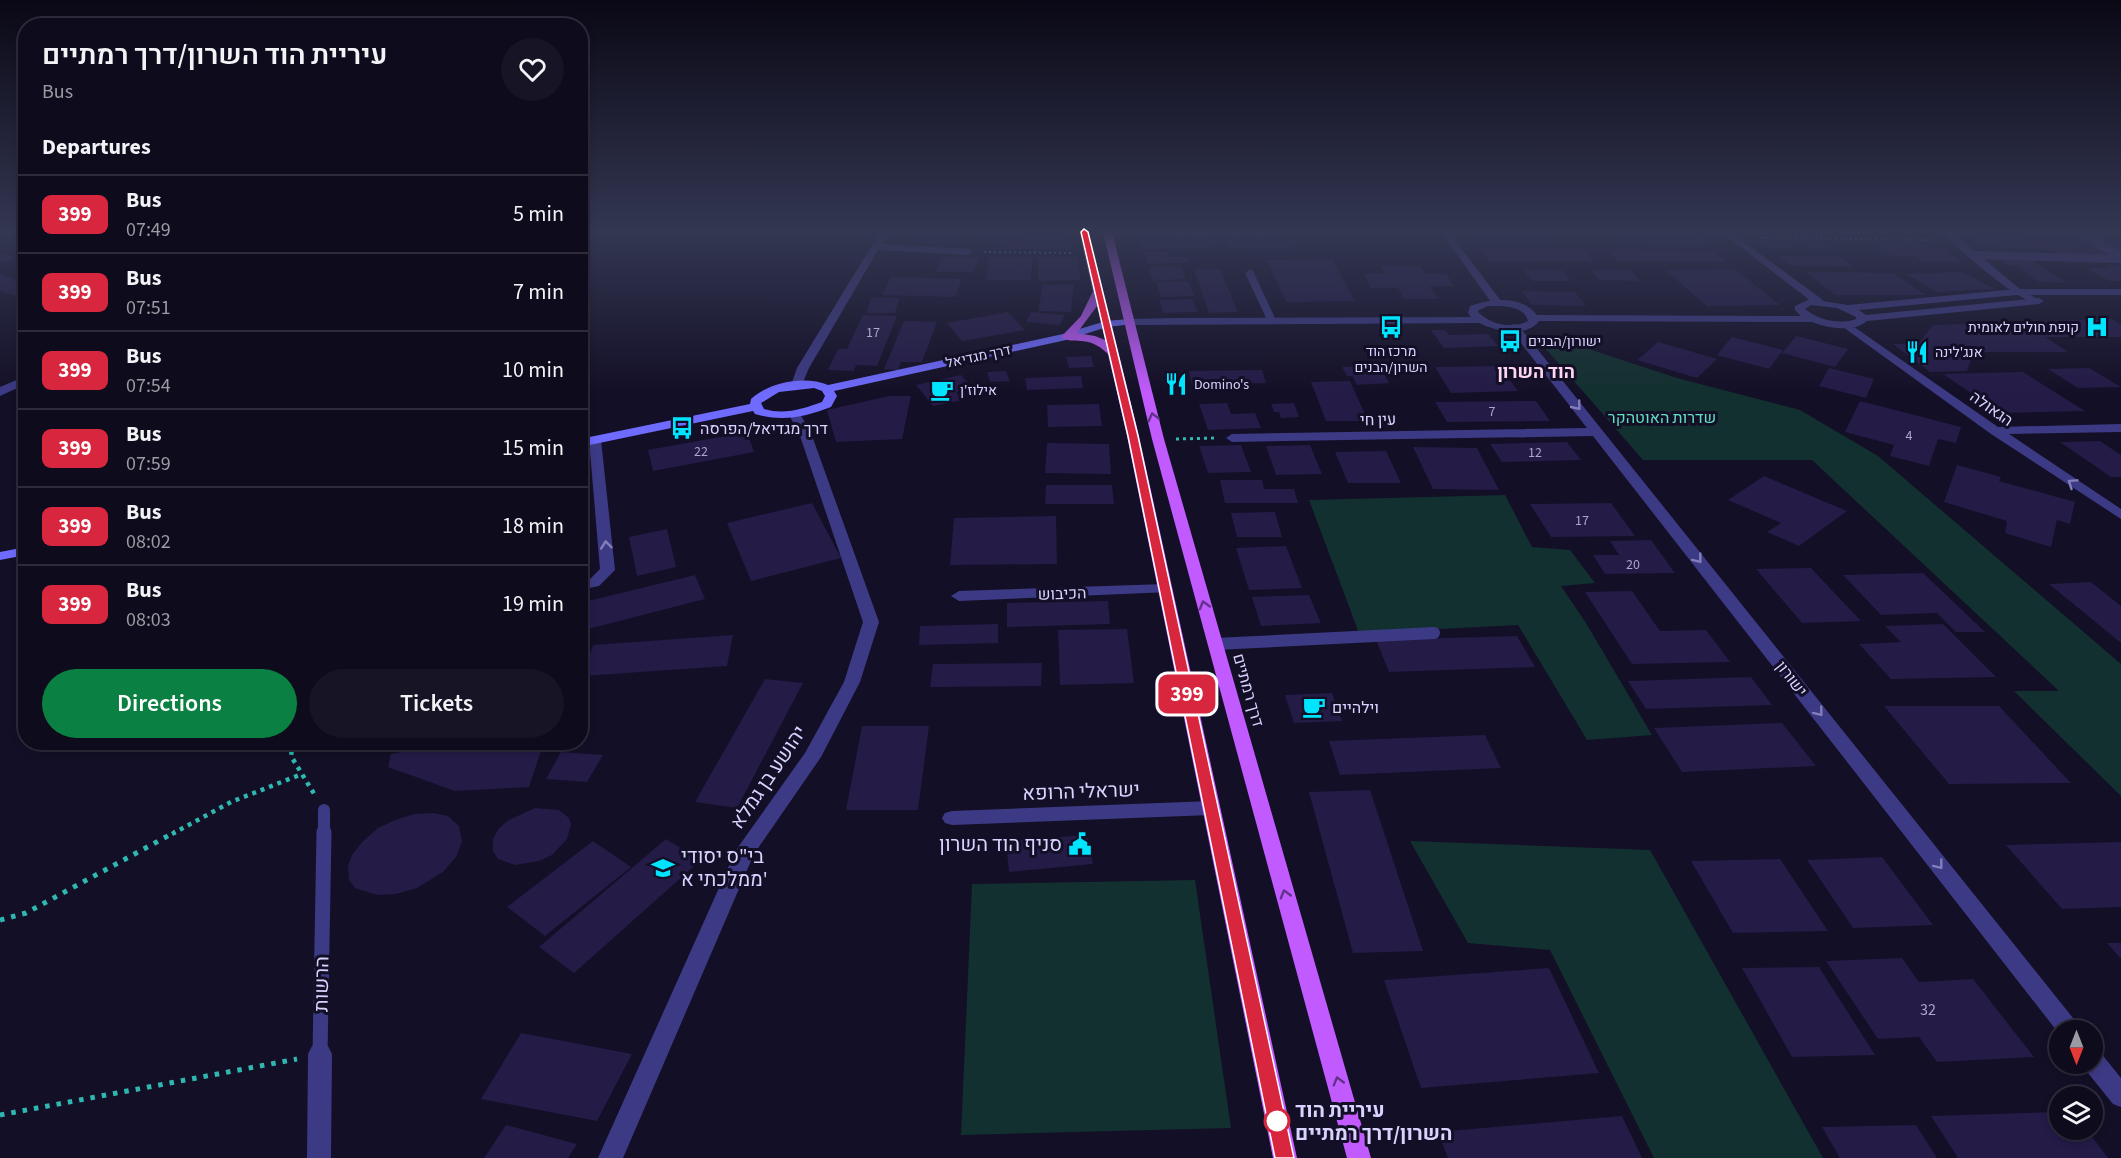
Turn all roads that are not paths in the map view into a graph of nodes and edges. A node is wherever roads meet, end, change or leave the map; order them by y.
1 (852, 286) edge
2 (1097, 286) edge
3 (1120, 286) edge
4 (1256, 286) edge
5 (1485, 286) edge
6 (1798, 286) edge
7 (2010, 286) edge
8 (1098, 291) junction
9 (2017, 292) junction
10 (2121, 292) edge
11 (2034, 301) junction
12 (1819, 302) junction
13 (2121, 302) edge
14 (1497, 303) junction
15 (1848, 308) junction
16 (1800, 310) junction
17 (1531, 314) junction
18 (1477, 316) junction
19 (1863, 318) junction
20 (1271, 319) junction
21 (1814, 319) junction
22 (1129, 322) junction
23 (1106, 324) junction
24 (1847, 325) junction
25 (1514, 327) junction
26 (1066, 337) junction
27 (1112, 352) junction
28 (18, 383) edge
29 (797, 385) junction
30 (827, 389) junction
31 (0, 392) edge
32 (756, 406) junction
33 (795, 415) junction
34 (2121, 428) edge
35 (1995, 431) junction
36 (1598, 432) junction
37 (1232, 438) road end
38 (588, 442) edge
39 (2121, 515) edge
40 (18, 553) edge
41 (0, 556) edge
42 (588, 584) edge
43 (1165, 590) junction
44 (959, 596) dead end
45 (1434, 633) dead end
46 (1215, 644) junction
47 (1211, 808) junction
48 (324, 810) road end
49 (952, 818) dead end
50 (2061, 1020) edge
51 (320, 1054) joint
52 (2103, 1074) edge
53 (2121, 1096) edge
54 (319, 1158) edge
55 (610, 1158) edge
56 (1285, 1158) edge
57 (1359, 1158) edge

1 - 29 street
2 - 8 main road
3 - 22 main road, דרך רמתיים
4 - 20 lane
5 - 14 street
6 - 12 street
7 - 9 street
8 - 23 main road
8 - 26 main road
9 - 10 street
9 - 11 street
9 - 15 street
11 - 13 street
11 - 19 street
12 - 15 street
12 - 16 street
14 - 17 street
14 - 18 street
15 - 19 street
16 - 17 street
16 - 21 street
17 - 21 street
17 - 25 street
18 - 20 street
18 - 25 street
19 - 24 street
20 - 22 street
21 - 24 street
22 - 23 main road, דרך מגדיאל
46 -> 22 main road, דרך רמתיים
23 - 26 main road, דרך מגדיאל
23 - 27 main road
24 - 35 street, הגאולה
25 -> 36 street, ישורון
26 - 27 main road
26 - 30 main road, דרך מגדיאל
27 - 43 main road
28 - 31 street
29 - 30 main road
29 - 32 main road
30 - 33 main road
32 - 33 main road
32 - 38 main road
33 - 55 street, יהושע בן גמלא
34 - 35 street
39 -> 35 street, הגאולה
36 - 37 street, עין חי
36 -> 50 street, ישורון
42 -> 38 street
40 - 41 main road
43 - 44 street, הכיבוש
43 - 47 main road
45 - 46 lane
57 -> 46 main road, דרך רמתיים
47 - 49 street, ישראלי הרופא
47 - 56 main road
48 - 51 lane, הרשות
51 - 54 street, הרשות
52 - 53 street

